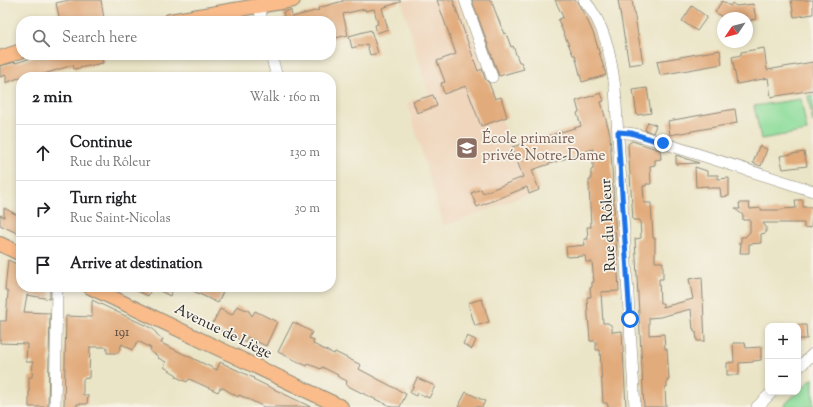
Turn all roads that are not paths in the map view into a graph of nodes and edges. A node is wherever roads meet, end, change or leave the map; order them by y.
1 (293, 0) edge
2 (465, 0) edge
3 (584, 0) edge
4 (259, 7) junction
5 (202, 16) edge
6 (261, 16) edge
7 (16, 53) edge
8 (0, 58) edge
9 (272, 60) edge
10 (276, 72) edge
11 (492, 77) dead end
12 (618, 132) junction
13 (813, 191) edge
14 (0, 244) edge
15 (16, 252) edge
16 (57, 292) edge
17 (100, 292) edge
18 (813, 354) edge
19 (801, 365) edge
20 (769, 395) edge
21 (55, 407) edge
22 (341, 407) edge
23 (635, 407) edge
24 (756, 407) edge

1 - 4 main road
2 - 11 street
3 - 12 street, Rue du Rôleur
4 - 5 main road
4 - 6 street
7 - 8 main road
9 - 10 street
12 - 13 street
12 - 23 street, Rue du Rôleur
14 - 15 main road
16 - 21 street
17 - 22 main road, Avenue de Liège
18 - 19 street
20 - 24 street

